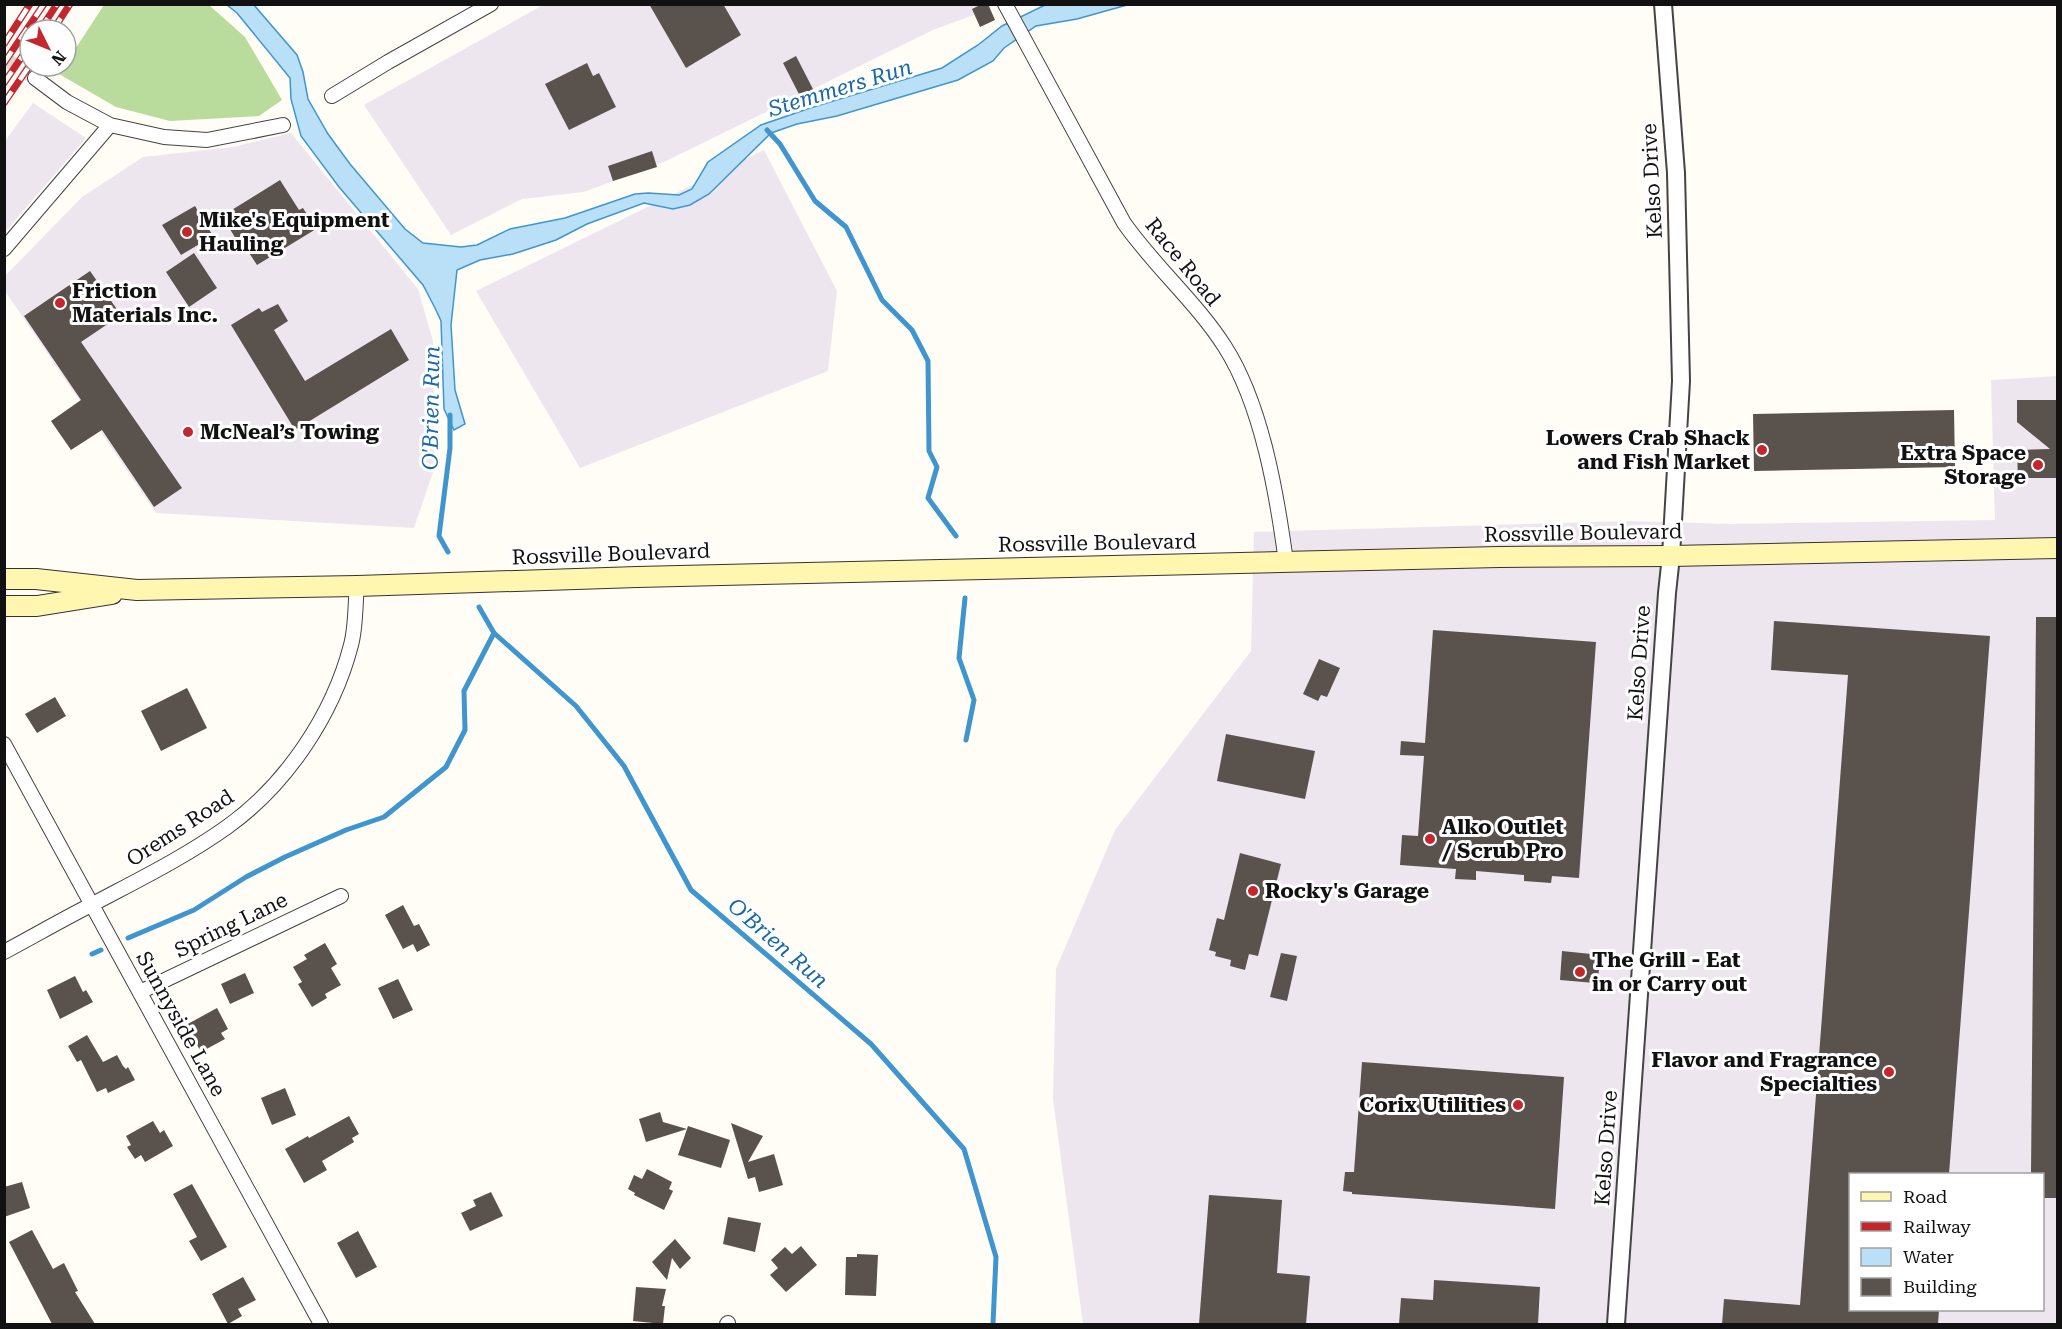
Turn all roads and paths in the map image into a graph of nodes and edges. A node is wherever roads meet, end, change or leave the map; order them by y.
1 (491, 4) edge
2 (1663, 4) edge
3 (1006, 7) edge
4 (35, 78) tunnel mouth
5 (332, 96) dead end
6 (110, 125) junction
7 (283, 125) dead end
8 (4, 249) edge
9 (2058, 548) edge
10 (1671, 556) junction
11 (1286, 562) junction
12 (4, 579) edge
13 (357, 586) junction
14 (137, 590) junction
15 (4, 606) edge
16 (4, 744) edge
17 (341, 896) dead end
18 (92, 904) junction
19 (4, 952) edge
20 (140, 992) junction
21 (321, 1324) edge
22 (1616, 1324) edge

1 - 5 street
2 - 10 street, Kelso Drive
3 - 11 street, Race Road
4 - 6 street
6 - 7 street
6 - 8 street
9 - 10 main road, Rossville Boulevard
10 - 11 main road, Rossville Boulevard
10 - 22 street, Kelso Drive
11 - 13 main road, Rossville Boulevard
12 - 14 main road, Rossville Boulevard
13 - 14 main road, Rossville Boulevard
13 - 18 street, Orems Road
14 - 15 main road, Rossville Boulevard
16 - 18 street, Sunnyside Lane
17 - 20 street, Spring Lane
18 - 19 street, Orems Road
18 - 20 street, Sunnyside Lane
20 - 21 street, Sunnyside Lane

